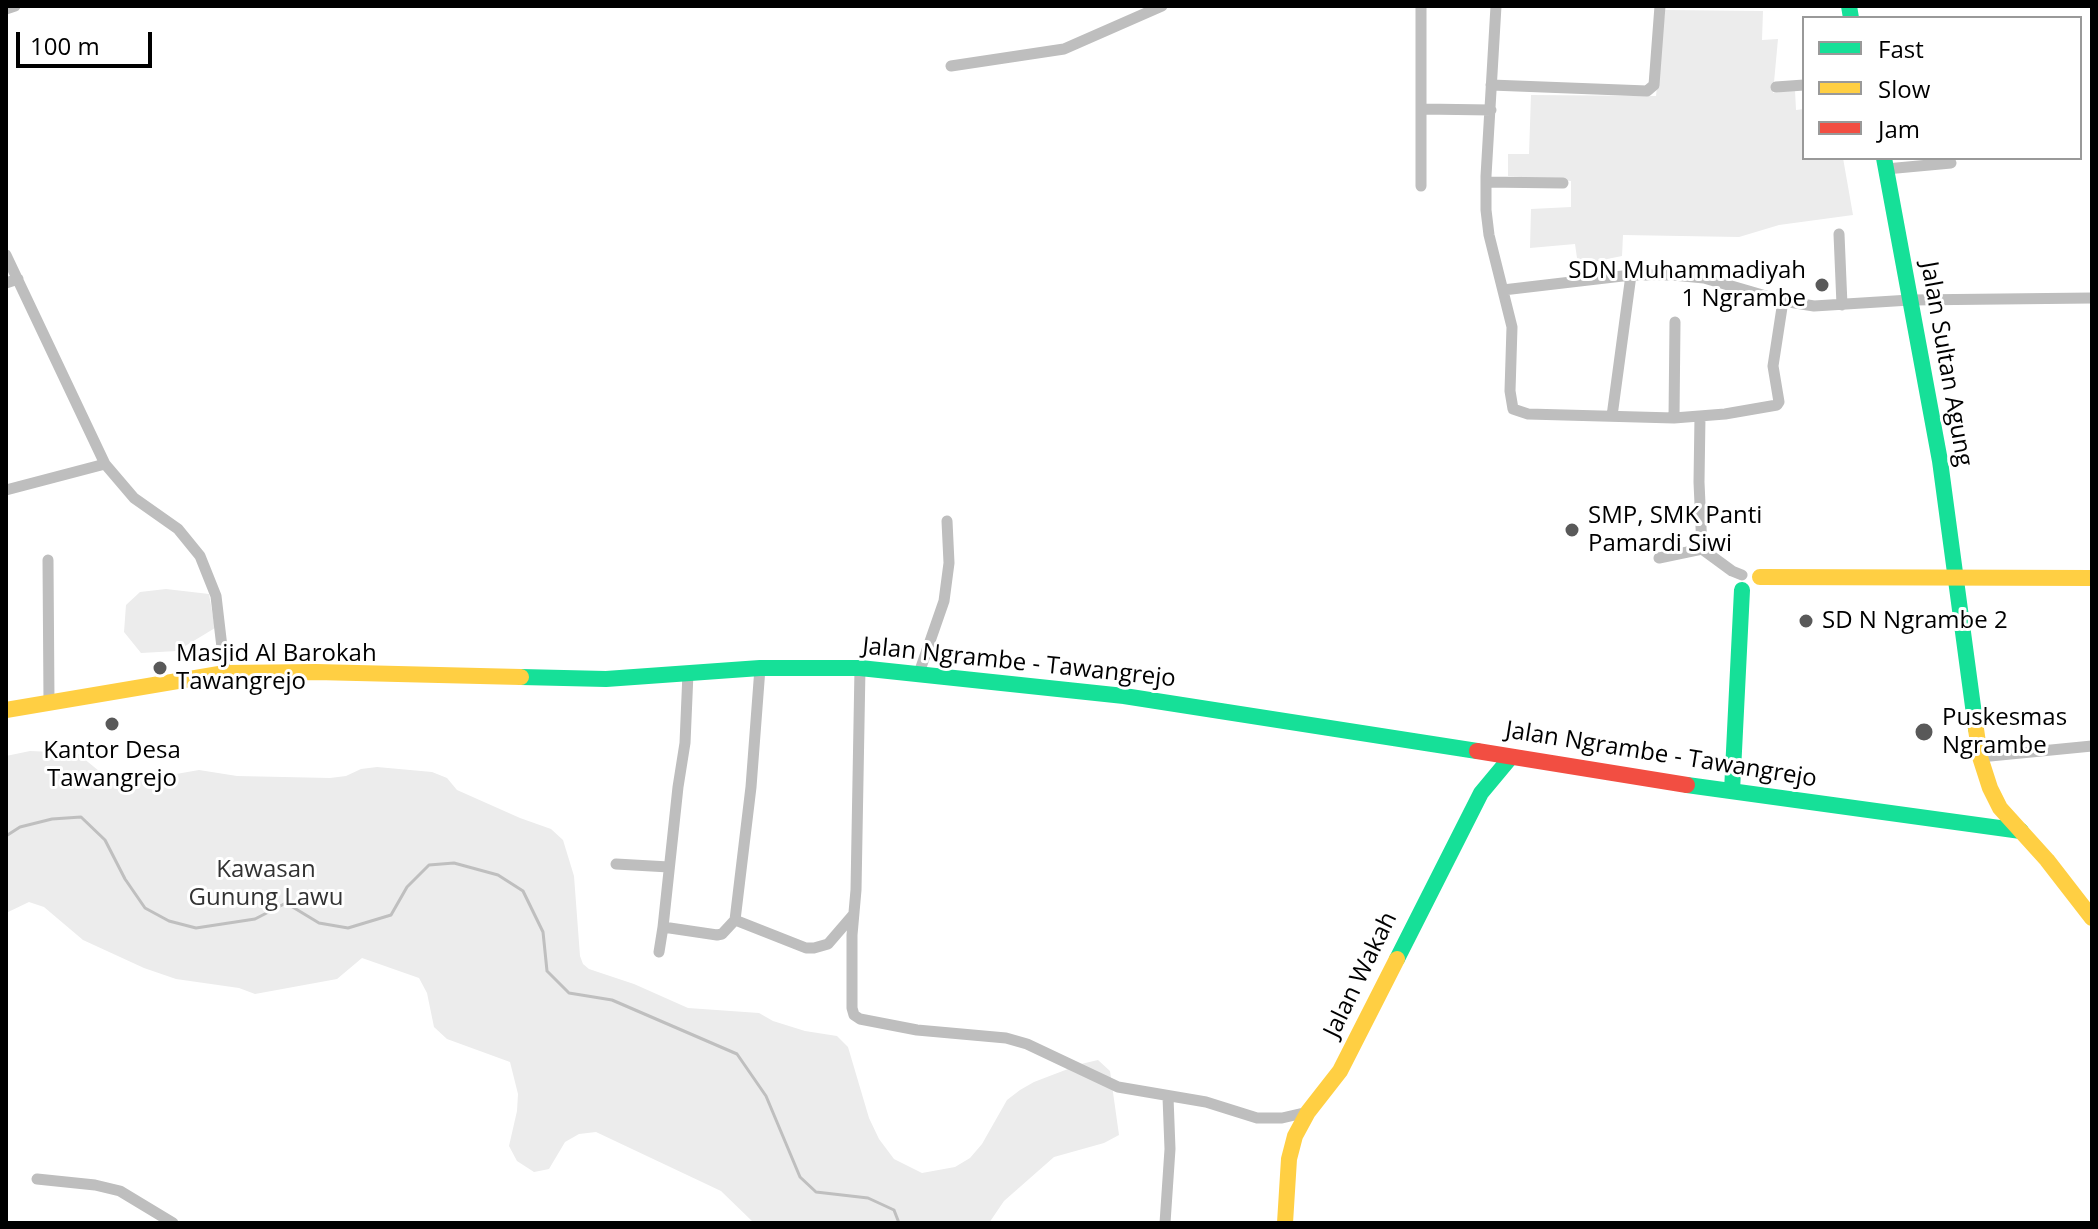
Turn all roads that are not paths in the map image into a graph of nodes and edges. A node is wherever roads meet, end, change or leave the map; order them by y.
1 (15, 6) edge
2 (1162, 6) edge
3 (1421, 6) edge
4 (1496, 6) edge
5 (1660, 6) edge
6 (6, 9) edge
7 (951, 66) dead end
8 (1491, 85) junction
9 (1802, 85) edge
10 (1776, 87) dead end
11 (1423, 109) junction
12 (1491, 110) junction
13 (1885, 163) edge
14 (1951, 163) dead end
15 (1486, 182) junction
16 (1563, 183) dead end
17 (1421, 186) dead end
18 (1839, 234) dead end
19 (6, 255) edge
20 (1631, 275) junction
21 (12, 281) edge
22 (1503, 290) junction
23 (2092, 298) edge
24 (1910, 300) junction
25 (1783, 301) junction
26 (1842, 305) junction
27 (1675, 322) dead end
28 (1612, 416) junction
29 (1700, 416) junction
30 (1674, 418) junction
31 (105, 464) junction
32 (6, 490) edge
33 (947, 521) dead end
34 (1702, 549) junction
35 (1659, 558) dead end
36 (48, 560) dead end
37 (1760, 577) joint
38 (1955, 578) junction
39 (2092, 578) edge
40 (1742, 583) junction
41 (760, 668) junction
42 (860, 668) junction
43 (225, 673) junction
44 (688, 673) junction
45 (919, 673) junction
46 (49, 702) junction
47 (6, 710) edge
48 (2092, 746) edge
49 (1511, 757) junction
50 (1980, 757) junction
51 (1732, 791) junction
52 (2021, 831) junction
53 (616, 864) dead end
54 (669, 867) junction
55 (853, 914) junction
56 (2092, 918) edge
57 (735, 920) junction
58 (663, 927) junction
59 (659, 952) dead end
60 (1168, 1097) junction
61 (1308, 1112) junction
62 (37, 1179) dead end
63 (173, 1223) edge
64 (1165, 1223) edge
65 (1285, 1223) edge

1 - 6 street
2 - 7 street
3 - 11 street
4 - 8 street
5 - 8 street
8 - 12 street
9 - 10 street
11 - 12 street
11 - 17 street
12 - 15 street
13 - 14 street
13 - 24 main road, Jalan Sultan Agung
15 - 16 street
15 - 22 street
18 - 26 street
19 - 21 street
20 - 22 street
20 - 25 street
20 - 28 street
21 - 31 street
22 - 28 street
23 - 24 street
24 - 26 street
24 - 38 main road, Jalan Sultan Agung
25 - 26 street
25 - 29 street
27 - 30 street
28 - 30 street
29 - 30 street
29 - 34 street
31 - 32 street
31 - 43 street
33 - 45 street
34 - 35 street
34 - 40 street
36 - 46 street
37 - 38 main road
37 - 40 street
38 - 39 main road
38 - 50 main road, Jalan Sultan Agung
40 - 51 main road
41 - 42 main road, Jalan Ngrambe - Tawangrejo
41 - 44 main road, Jalan Ngrambe - Tawangrejo
41 - 57 street
42 - 45 main road, Jalan Ngrambe - Tawangrejo
42 - 55 street
43 - 44 main road, Jalan Ngrambe - Tawangrejo
43 - 46 main road, Jalan Ngrambe - Tawangrejo
44 - 54 street
45 - 49 main road, Jalan Ngrambe - Tawangrejo
46 - 47 main road, Jalan Ngrambe - Tawangrejo
48 - 50 street
49 - 51 main road, Jalan Ngrambe - Tawangrejo
49 - 61 main road, Jalan Wakah
50 - 52 main road, Jalan Sultan Agung
51 - 52 main road, Jalan Ngrambe - Tawangrejo
52 - 56 main road, Jalan Sultan Agung
53 - 54 street
54 - 58 street
55 - 57 street
55 - 60 street
57 - 58 street
58 - 59 street
60 - 61 street
60 - 64 street
61 - 65 main road, Jalan Wakah
62 - 63 street

